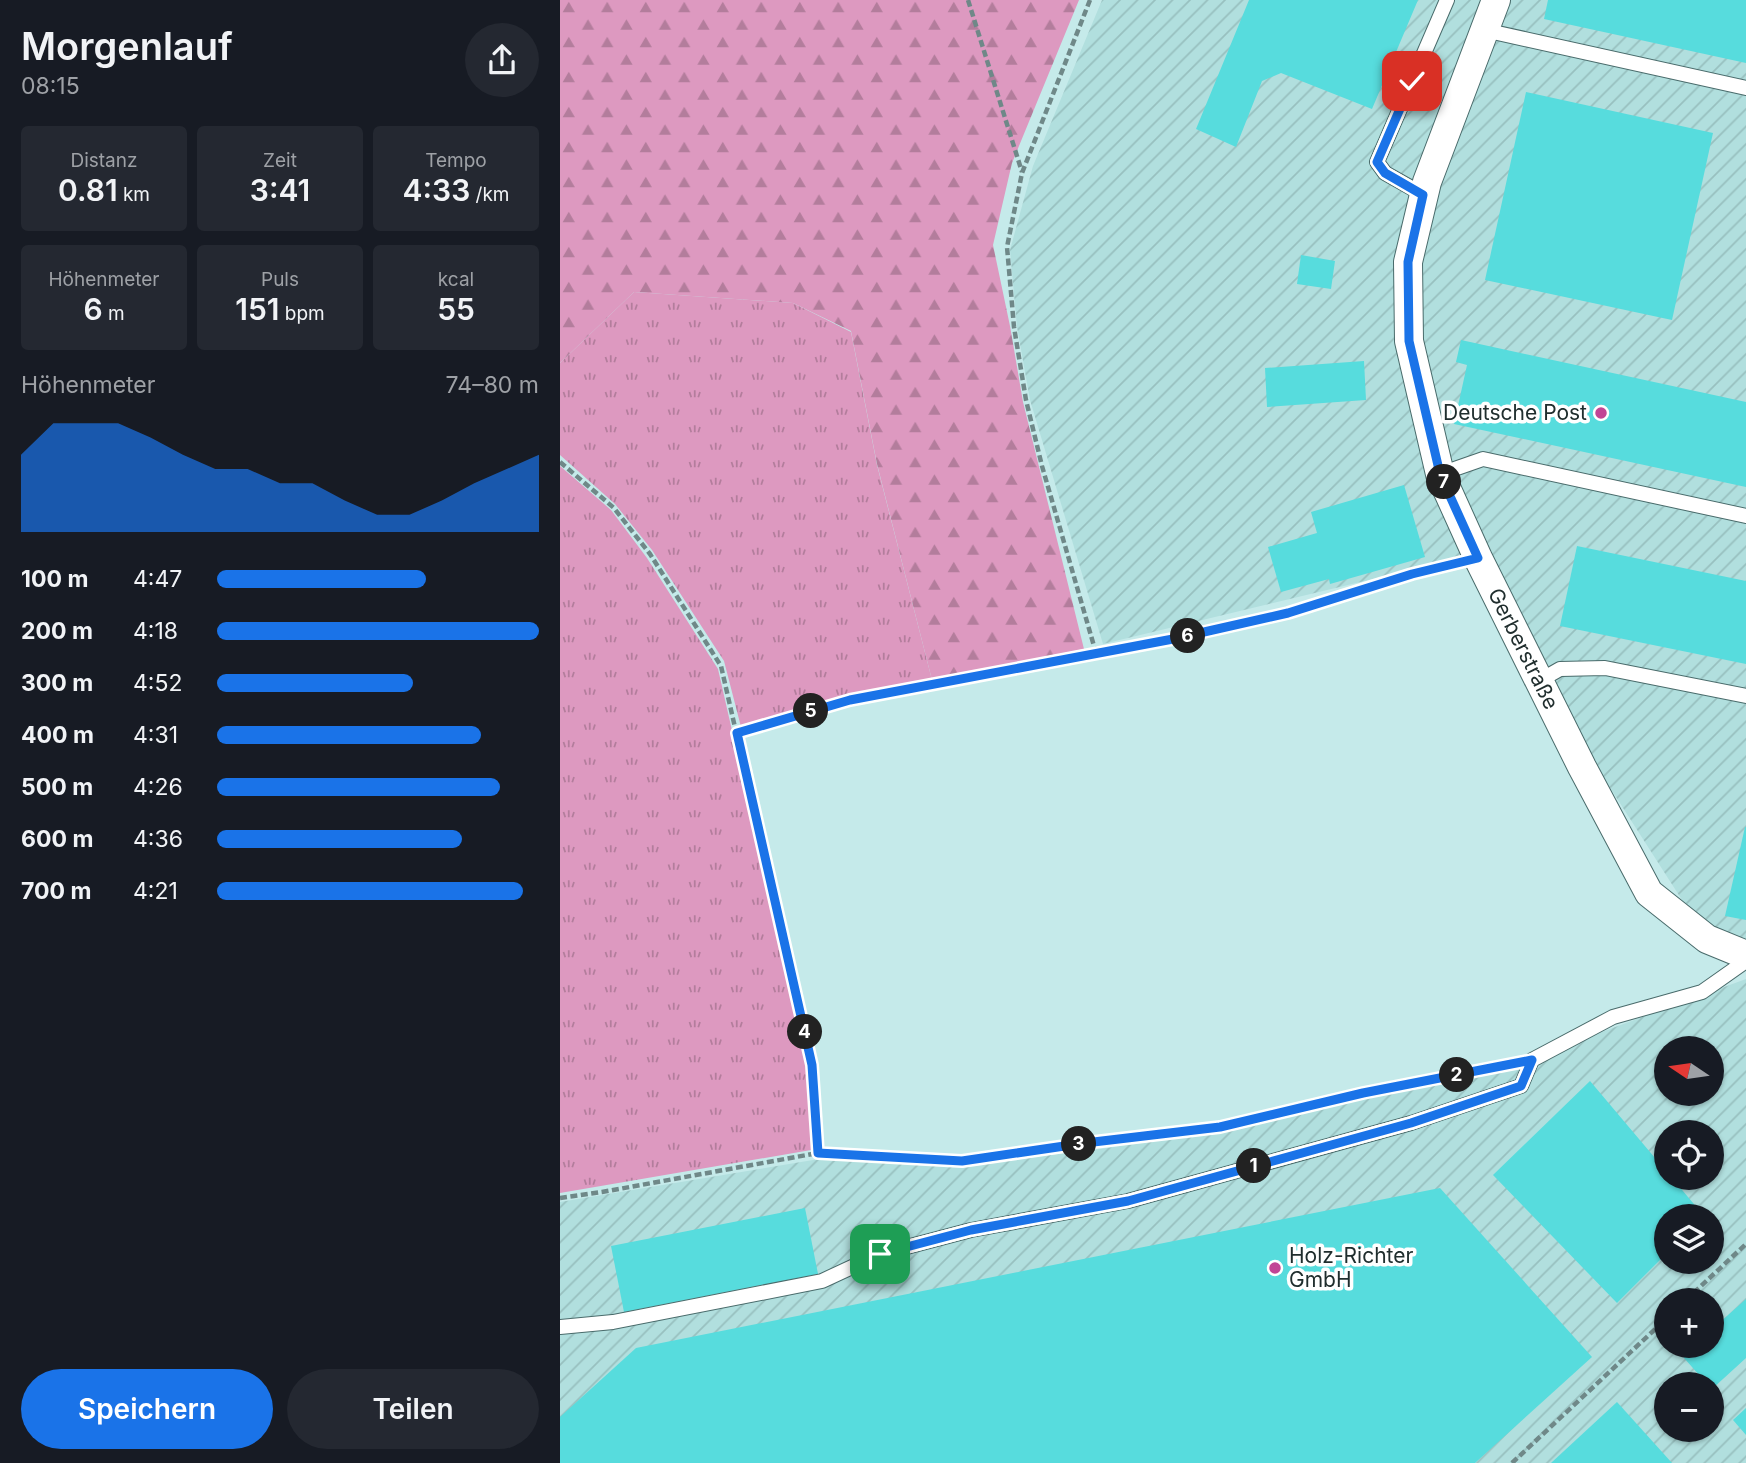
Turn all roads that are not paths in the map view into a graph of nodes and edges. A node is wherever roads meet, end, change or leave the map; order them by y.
1 (1447, 0) edge
2 (1496, 0) edge
3 (1483, 30) junction
4 (1746, 88) edge
5 (1423, 195) junction
6 (1440, 474) junction
7 (1746, 516) edge
8 (1539, 681) junction
9 (1746, 696) edge
10 (1746, 955) edge
11 (1746, 961) edge
12 (560, 1327) edge

1 - 5 lane
2 - 3 street, Gerberstraße
3 - 4 lane
3 - 5 street, Gerberstraße
5 - 6 street, Gerberstraße
6 - 7 lane
6 - 8 street, Gerberstraße
8 - 9 lane
8 - 10 street, Gerberstraße
11 - 12 lane

